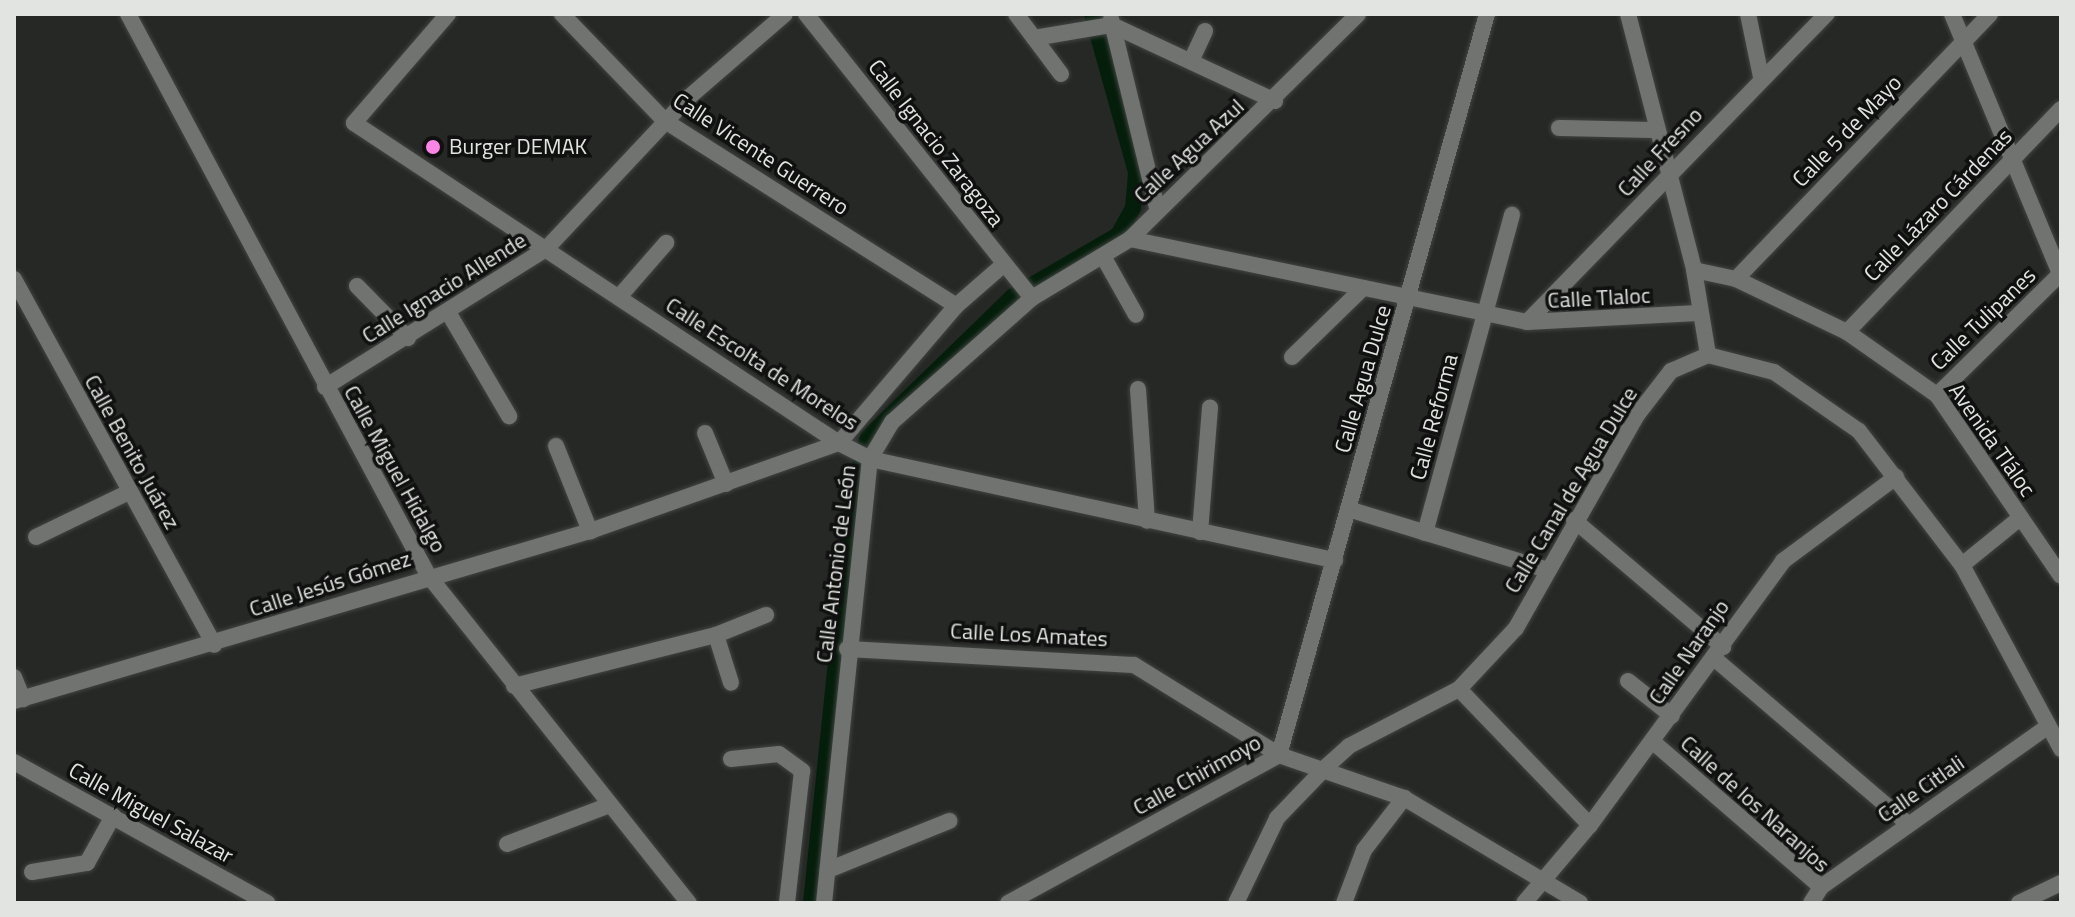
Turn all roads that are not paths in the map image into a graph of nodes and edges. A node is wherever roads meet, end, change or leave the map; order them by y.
1 (128, 14) edge
2 (448, 14) edge
3 (562, 14) edge
4 (785, 14) edge
5 (806, 14) edge
6 (1016, 14) edge
7 (1358, 14) edge
8 (1487, 14) edge
9 (1628, 14) edge
10 (1748, 14) edge
11 (1827, 14) edge
12 (1952, 14) edge
13 (1990, 14) edge
14 (1108, 20) edge
15 (1205, 31) dead end
16 (1034, 38) junction
17 (1964, 41) junction
18 (1192, 59) junction
19 (1061, 74) dead end
20 (1761, 77) junction
21 (1275, 101) junction
22 (2061, 109) edge
23 (665, 121) junction
24 (1559, 128) dead end
25 (1655, 130) junction
26 (2013, 159) junction
27 (1668, 176) junction
28 (1157, 208) junction
29 (1512, 215) dead end
30 (1130, 239) junction
31 (666, 243) dead end
32 (546, 249) junction
33 (1104, 258) junction
34 (1006, 268) junction
35 (1694, 270) junction
36 (2060, 275) edge
37 (14, 279) edge
38 (1736, 279) junction
39 (357, 286) dead end
40 (1363, 288) junction
41 (1028, 294) junction
42 (619, 297) junction
43 (1410, 299) junction
44 (956, 306) junction
45 (448, 312) junction
46 (1698, 313) junction
47 (1484, 314) junction
48 (1136, 315) dead end
49 (1527, 322) junction
50 (1847, 332) junction
51 (408, 338) junction
52 (1708, 355) junction
53 (1292, 357) dead end
54 (325, 387) junction
55 (1138, 389) dead end
56 (1937, 395) junction
57 (1210, 407) dead end
58 (509, 416) dead end
59 (705, 433) dead end
60 (843, 445) junction
61 (556, 446) dead end
62 (866, 457) junction
63 (1896, 477) junction
64 (726, 484) junction
65 (129, 492) junction
66 (1348, 509) junction
67 (2020, 518) junction
68 (1574, 520) junction
69 (1147, 521) junction
70 (590, 531) junction
71 (1200, 532) junction
72 (1425, 533) junction
73 (36, 537) dead end
74 (1335, 560) junction
75 (1962, 565) junction
76 (1544, 569) junction
77 (428, 575) junction
78 (2061, 576) edge
79 (766, 615) dead end
80 (716, 635) junction
81 (214, 645) junction
82 (847, 649) junction
83 (1719, 653) junction
84 (14, 677) edge
85 (1628, 681) dead end
86 (731, 683) dead end
87 (514, 686) junction
88 (1459, 689) junction
89 (18, 700) edge
90 (1672, 716) junction
91 (2047, 727) junction
92 (1652, 741) junction
93 (2061, 749) edge
94 (1279, 755) junction
95 (731, 759) dead end
96 (14, 762) edge
97 (1327, 766) junction
98 (1404, 798) junction
99 (607, 806) junction
100 (113, 816) junction
101 (949, 821) dead end
102 (1908, 824) junction
103 (1590, 825) junction
104 (507, 844) dead end
105 (828, 870) junction
106 (32, 872) dead end
107 (1544, 878) junction
108 (2061, 883) edge
109 (1821, 887) junction
110 (267, 903) edge
111 (689, 903) edge
112 (787, 903) edge
113 (824, 903) edge
114 (1008, 903) edge
115 (1236, 903) edge
116 (1344, 903) edge
117 (1524, 903) edge
118 (1580, 903) edge
119 (1811, 903) edge
120 (2019, 903) edge

1 - 54 street, Calle Miguel Hidalgo
2 - 32 street, Calle Escolta de Morelos
3 - 23 street, Calle Vicente Guerrero
4 - 23 street, Calle Ignacio Allende
5 - 34 street, Calle Ignacio Zaragoza
6 - 16 street
7 - 21 street, Calle Agua Azul
8 - 43 street, Calle Agua Dulce
9 - 25 street
10 - 20 street
11 - 20 street, Calle Fresno
12 - 17 street
13 - 17 street, Calle 5 de Mayo
14 - 16 street
14 - 18 street
14 - 28 street
15 - 18 street
16 - 19 street
17 - 26 street
17 - 38 street, Calle 5 de Mayo
18 - 21 street
20 - 27 street, Calle Fresno
21 - 28 street, Calle Agua Azul
22 - 26 street, Calle Lázaro Cárdenas
23 - 32 street, Calle Ignacio Allende
23 - 44 street, Calle Vicente Guerrero
24 - 25 street
25 - 27 street
26 - 36 street
26 - 50 street, Calle Lázaro Cárdenas
27 - 35 street
27 - 49 street, Calle Fresno
28 - 30 street, Calle Agua Azul
29 - 47 street, Calle Reforma
30 - 33 street, Calle Agua Azul
30 - 40 street
31 - 42 street
32 - 42 street, Calle Escolta de Morelos
32 - 45 street, Calle Ignacio Allende
33 - 41 street, Calle Agua Azul
33 - 48 street
34 - 41 street, Calle Ignacio Zaragoza
34 - 44 street
35 - 38 street, Avenida Tláloc
35 - 46 street
36 - 56 street, Calle Tulipanes
37 - 65 street, Calle Benito Juárez
38 - 50 street, Avenida Tláloc
39 - 51 street
40 - 43 street
40 - 53 street
41 - 62 street, Calle Antonio de León
42 - 60 street, Calle Escolta de Morelos
43 - 47 street, Calle Tlaloc
43 - 66 street, Calle Agua Dulce
44 - 60 street
45 - 51 street, Calle Ignacio Allende
45 - 58 street
46 - 49 street, Calle Tlaloc
46 - 52 street
47 - 49 street, Calle Tlaloc
47 - 72 street, Calle Reforma
50 - 56 street, Avenida Tláloc
51 - 54 street, Calle Ignacio Allende
52 - 63 street
52 - 68 street, Calle Canal de Agua Dulce
54 - 77 street, Calle Miguel Hidalgo
55 - 69 street
56 - 67 street, Avenida Tláloc
57 - 71 street
59 - 64 street
60 - 62 street, Calle Escolta de Morelos
60 - 64 street, Calle Jesús Gómez
61 - 70 street
62 - 69 street, Calle Escolta de Morelos
62 - 82 street, Calle Antonio de León
63 - 75 street
63 - 83 street, Calle Naranjo
64 - 70 street, Calle Jesús Gómez
65 - 73 street
65 - 81 street, Calle Benito Juárez
66 - 72 street
66 - 74 street, Calle Agua Dulce
67 - 75 street
67 - 78 street, Avenida Tláloc
68 - 76 street, Calle Canal de Agua Dulce
68 - 83 street
69 - 71 street, Calle Escolta de Morelos
70 - 77 street, Calle Jesús Gómez
71 - 74 street, Calle Escolta de Morelos
72 - 76 street
74 - 94 street, Calle Agua Dulce
75 - 91 street
76 - 88 street, Calle Canal de Agua Dulce
77 - 81 street, Calle Jesús Gómez
77 - 87 street, Calle Miguel Hidalgo
79 - 80 street
80 - 86 street
80 - 87 street
81 - 89 street, Calle Jesús Gómez
82 - 94 street, Calle Los Amates
82 - 105 street, Calle Antonio de León
83 - 90 street, Calle Naranjo
83 - 102 street
84 - 89 street
85 - 90 street
87 - 99 street, Calle Miguel Hidalgo
88 - 97 street, Calle Canal de Agua Dulce
88 - 103 street
90 - 92 street, Calle Naranjo
91 - 93 street
91 - 102 street, Calle Citlali
92 - 103 street, Calle Naranjo
92 - 109 street, Calle de los Naranjos
94 - 97 street, Calle Chirimoyo
94 - 114 street, Calle Chirimoyo
95 - 112 street
96 - 100 street, Calle Miguel Salazar
97 - 98 street, Calle Chirimoyo
97 - 115 street, Calle Canal de Agua Dulce
98 - 107 street, Calle Chirimoyo
98 - 116 street
99 - 104 street
99 - 111 street, Calle Miguel Hidalgo
100 - 106 street
100 - 110 street, Calle Miguel Salazar
101 - 105 street
102 - 109 street, Calle Citlali
103 - 107 street, Calle Naranjo
105 - 113 street, Calle Antonio de León
107 - 117 street, Calle Naranjo
107 - 118 street, Calle Chirimoyo
108 - 120 street
109 - 119 street, Calle de los Naranjos

